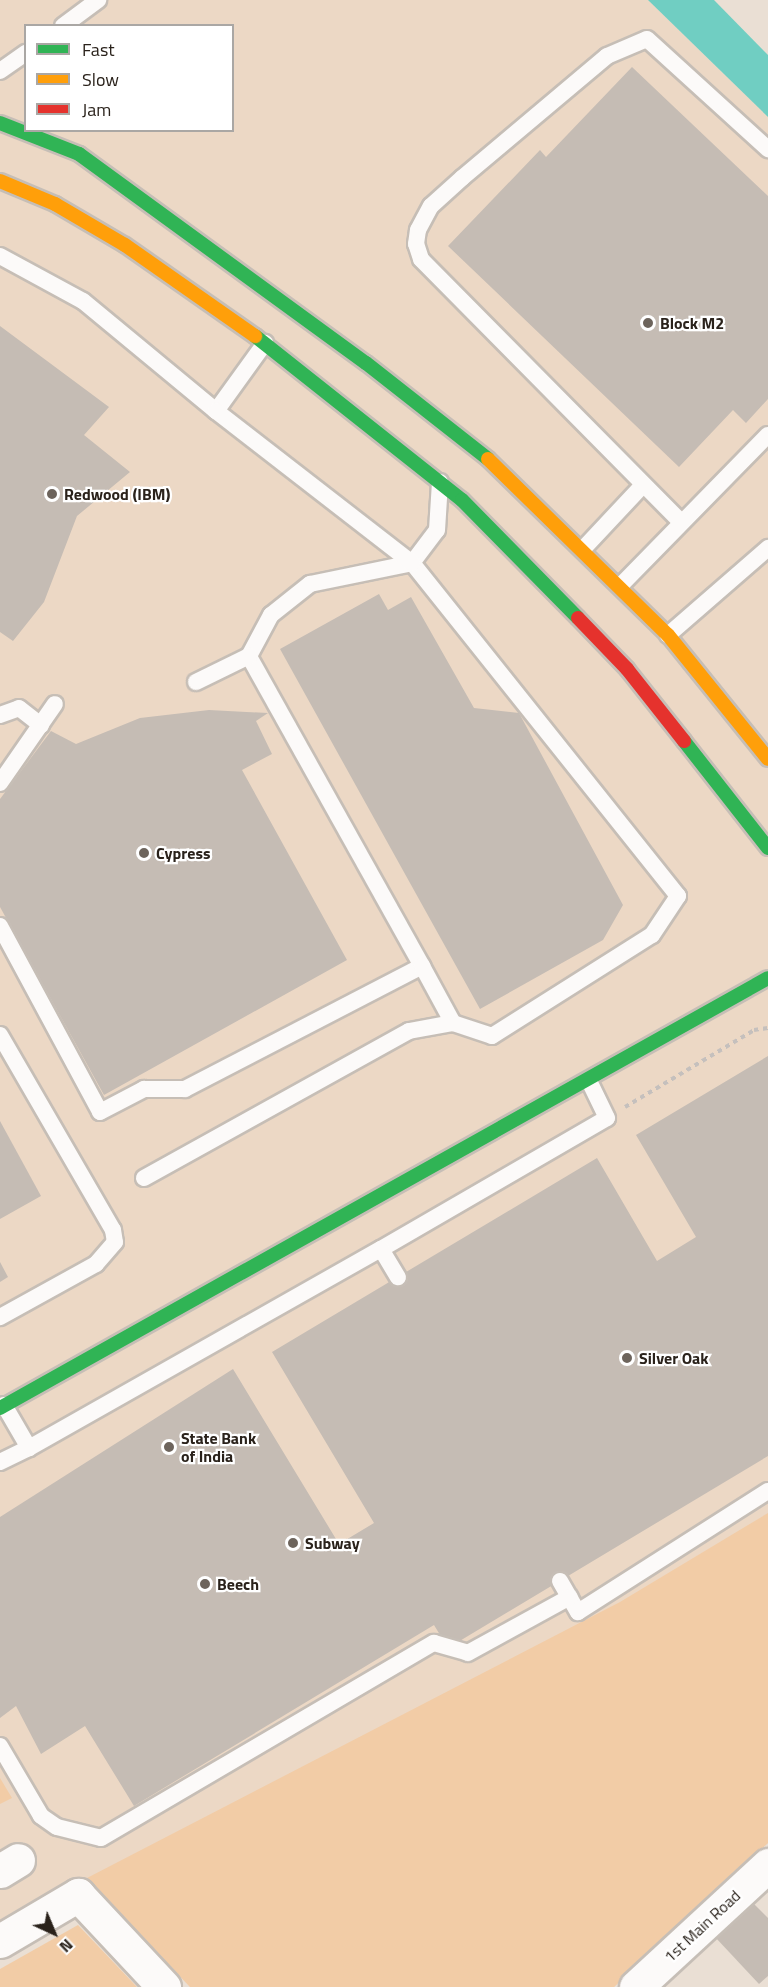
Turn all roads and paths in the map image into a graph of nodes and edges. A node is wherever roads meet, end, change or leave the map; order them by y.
1 (98, 0) edge
2 (66, 24) edge
3 (24, 53) edge
4 (0, 71) edge
5 (0, 123) edge
6 (768, 149) edge
7 (0, 181) edge
8 (0, 256) edge
9 (265, 343) junction
10 (216, 411) junction
11 (768, 435) edge
12 (440, 482) junction
13 (642, 486) junction
14 (680, 521) junction
15 (768, 548) edge
16 (583, 549) junction
17 (412, 563) junction
18 (621, 585) junction
19 (668, 635) junction
20 (249, 656) junction
21 (196, 682) dead end
22 (55, 704) dead end
23 (0, 715) edge
24 (41, 725) junction
25 (768, 759) edge
26 (0, 783) edge
27 (768, 848) edge
28 (0, 926) edge
29 (422, 966) junction
30 (768, 978) edge
31 (453, 1023) junction
32 (768, 1028) edge
33 (0, 1035) edge
34 (589, 1081) junction
35 (607, 1118) junction
36 (144, 1178) dead end
37 (381, 1249) junction
38 (398, 1277) dead end
39 (0, 1317) edge
40 (2, 1407) edge
41 (28, 1448) junction
42 (0, 1462) edge
43 (768, 1491) edge
44 (560, 1581) dead end
45 (570, 1597) junction
46 (0, 1746) edge
47 (765, 1873) edge
48 (0, 1941) edge
49 (164, 1987) edge
50 (636, 1987) edge

1 - 2 lane
3 - 4 lane
5 - 16 street
6 - 13 lane
7 - 9 street
8 - 10 lane
9 - 10 lane
9 - 12 street
10 - 17 lane
11 - 14 lane
12 - 17 lane
12 - 27 street
13 - 14 lane
13 - 16 lane
14 - 18 lane
15 - 19 lane
16 - 18 street
17 - 20 lane
17 - 31 lane
18 - 19 street
19 - 25 street
20 - 21 lane
20 - 29 lane
22 - 24 lane
23 - 24 lane
24 - 26 lane
28 - 29 lane
29 - 31 lane
30 - 34 street
31 - 36 lane
32 - 35 path
33 - 39 lane
34 - 35 lane
34 - 40 street
35 - 37 lane
37 - 38 lane
37 - 41 lane
40 - 41 lane
41 - 42 lane
43 - 45 lane
44 - 45 lane
45 - 46 lane
47 - 50 street, 1st Main Road
48 - 49 street

